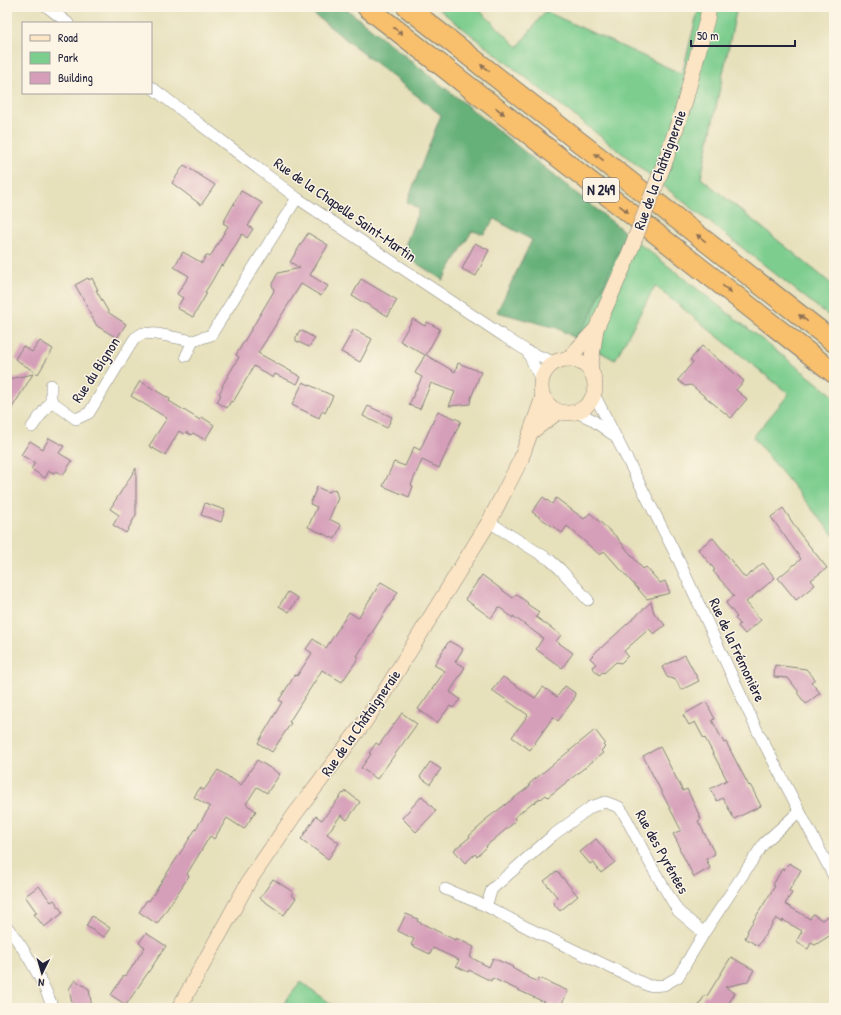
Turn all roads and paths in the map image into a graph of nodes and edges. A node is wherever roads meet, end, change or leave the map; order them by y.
1 (47, 7) edge
2 (367, 7) edge
3 (407, 7) edge
4 (709, 7) edge
5 (67, 22) edge
6 (152, 88) edge
7 (297, 198) junction
8 (596, 329) junction
9 (193, 341) junction
10 (834, 342) edge
11 (527, 351) junction
12 (186, 356) dead end
13 (561, 360) junction
14 (590, 370) junction
15 (834, 373) edge
16 (541, 380) junction
17 (51, 385) dead end
18 (594, 394) junction
19 (543, 397) junction
20 (50, 401) junction
21 (558, 412) junction
22 (576, 412) junction
23 (32, 427) dead end
24 (531, 432) junction
25 (614, 435) junction
26 (489, 522) junction
27 (588, 600) dead end
28 (799, 810) junction
29 (834, 877) edge
30 (445, 889) dead end
31 (486, 906) junction
32 (7, 926) edge
33 (704, 932) junction
34 (53, 1008) edge
35 (179, 1008) edge

1 - 5 street
2 -> 15 highway, N 249
10 -> 3 highway, N 249
4 - 8 street, Rue de la Châtaigneraie, bridge
6 - 7 street, Rue de la Chapelle Saint-Martin
7 - 9 street
7 - 11 street, Rue de la Chapelle Saint-Martin
8 - 13 street, Rue de la Châtaigneraie
8 - 14 street, Rue de la Châtaigneraie
9 - 12 street
9 - 20 street, Rue du Bignon
11 - 13 street, Rue de la Chapelle Saint-Martin
11 - 16 street
13 - 14 street
13 - 16 street, Rue de la Châtaigneraie
14 - 18 street, Rue de la Châtaigneraie
16 - 19 street, Rue de la Châtaigneraie
17 - 20 street, Rue du Bignon
18 - 22 street
18 - 25 street, Rue de la Frémonière
19 - 21 street
19 - 24 street, Rue de la Châtaigneraie
20 - 23 street, Rue du Bignon
21 - 22 street
21 - 24 street
22 - 25 street, Rue de la Frémonière
24 - 26 street, Rue de la Châtaigneraie
25 - 28 street, Rue de la Frémonière
26 - 27 street
26 - 35 street, Rue de la Châtaigneraie
28 - 29 street, Rue de la Frémonière
28 - 33 street
30 - 31 street
31 - 33 street
31 - 33 street, Rue des Pyrénées
32 - 34 street

